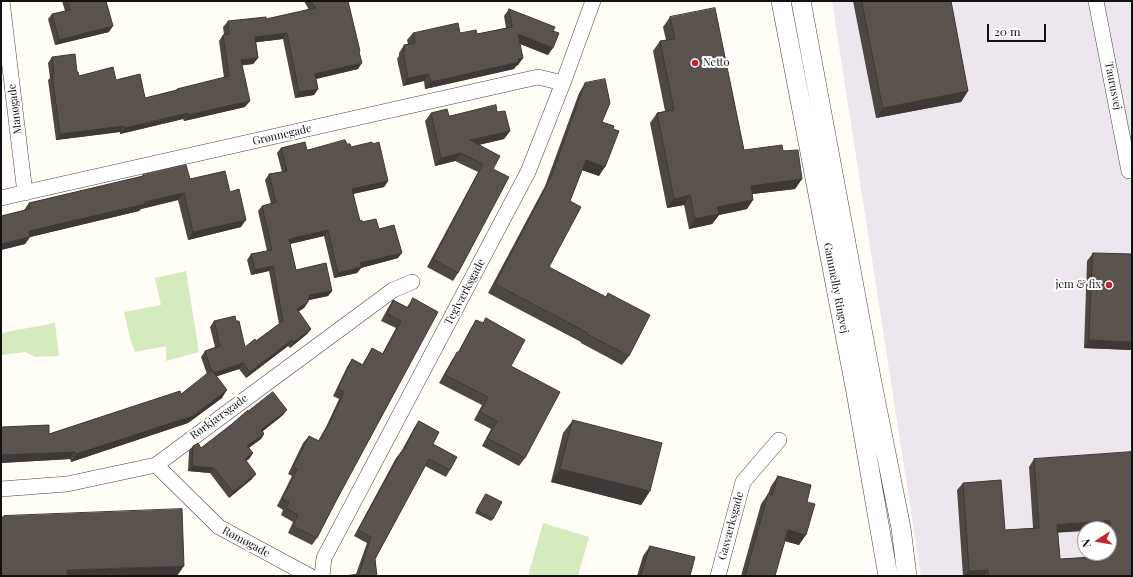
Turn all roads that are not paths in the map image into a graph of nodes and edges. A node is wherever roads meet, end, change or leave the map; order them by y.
1 (2, 1) edge
2 (593, 1) edge
3 (781, 1) edge
4 (801, 1) edge
5 (1096, 1) edge
6 (563, 83) junction
7 (1129, 171) dead end
8 (25, 193) junction
9 (1, 198) edge
10 (412, 282) dead end
11 (779, 440) dead end
12 (156, 465) junction
13 (1, 488) edge
14 (310, 576) edge
15 (322, 576) edge
16 (718, 576) edge
17 (888, 576) edge
18 (907, 576) edge

1 - 8 street, Manøgade
2 - 6 street, Teglværksgade
3 - 17 street, Gammelby Ringvej
4 - 18 street, Gammelby Ringvej
5 - 7 street, Taurusvej
6 - 8 street, Grønnegade
6 - 15 street, Teglværksgade
8 - 9 street, Grønnegade
10 - 12 street, Rørkjærsgade
11 - 16 street, Gasværksgade
12 - 13 street, Rørkjærsgade
12 - 14 street, Rømøgade

